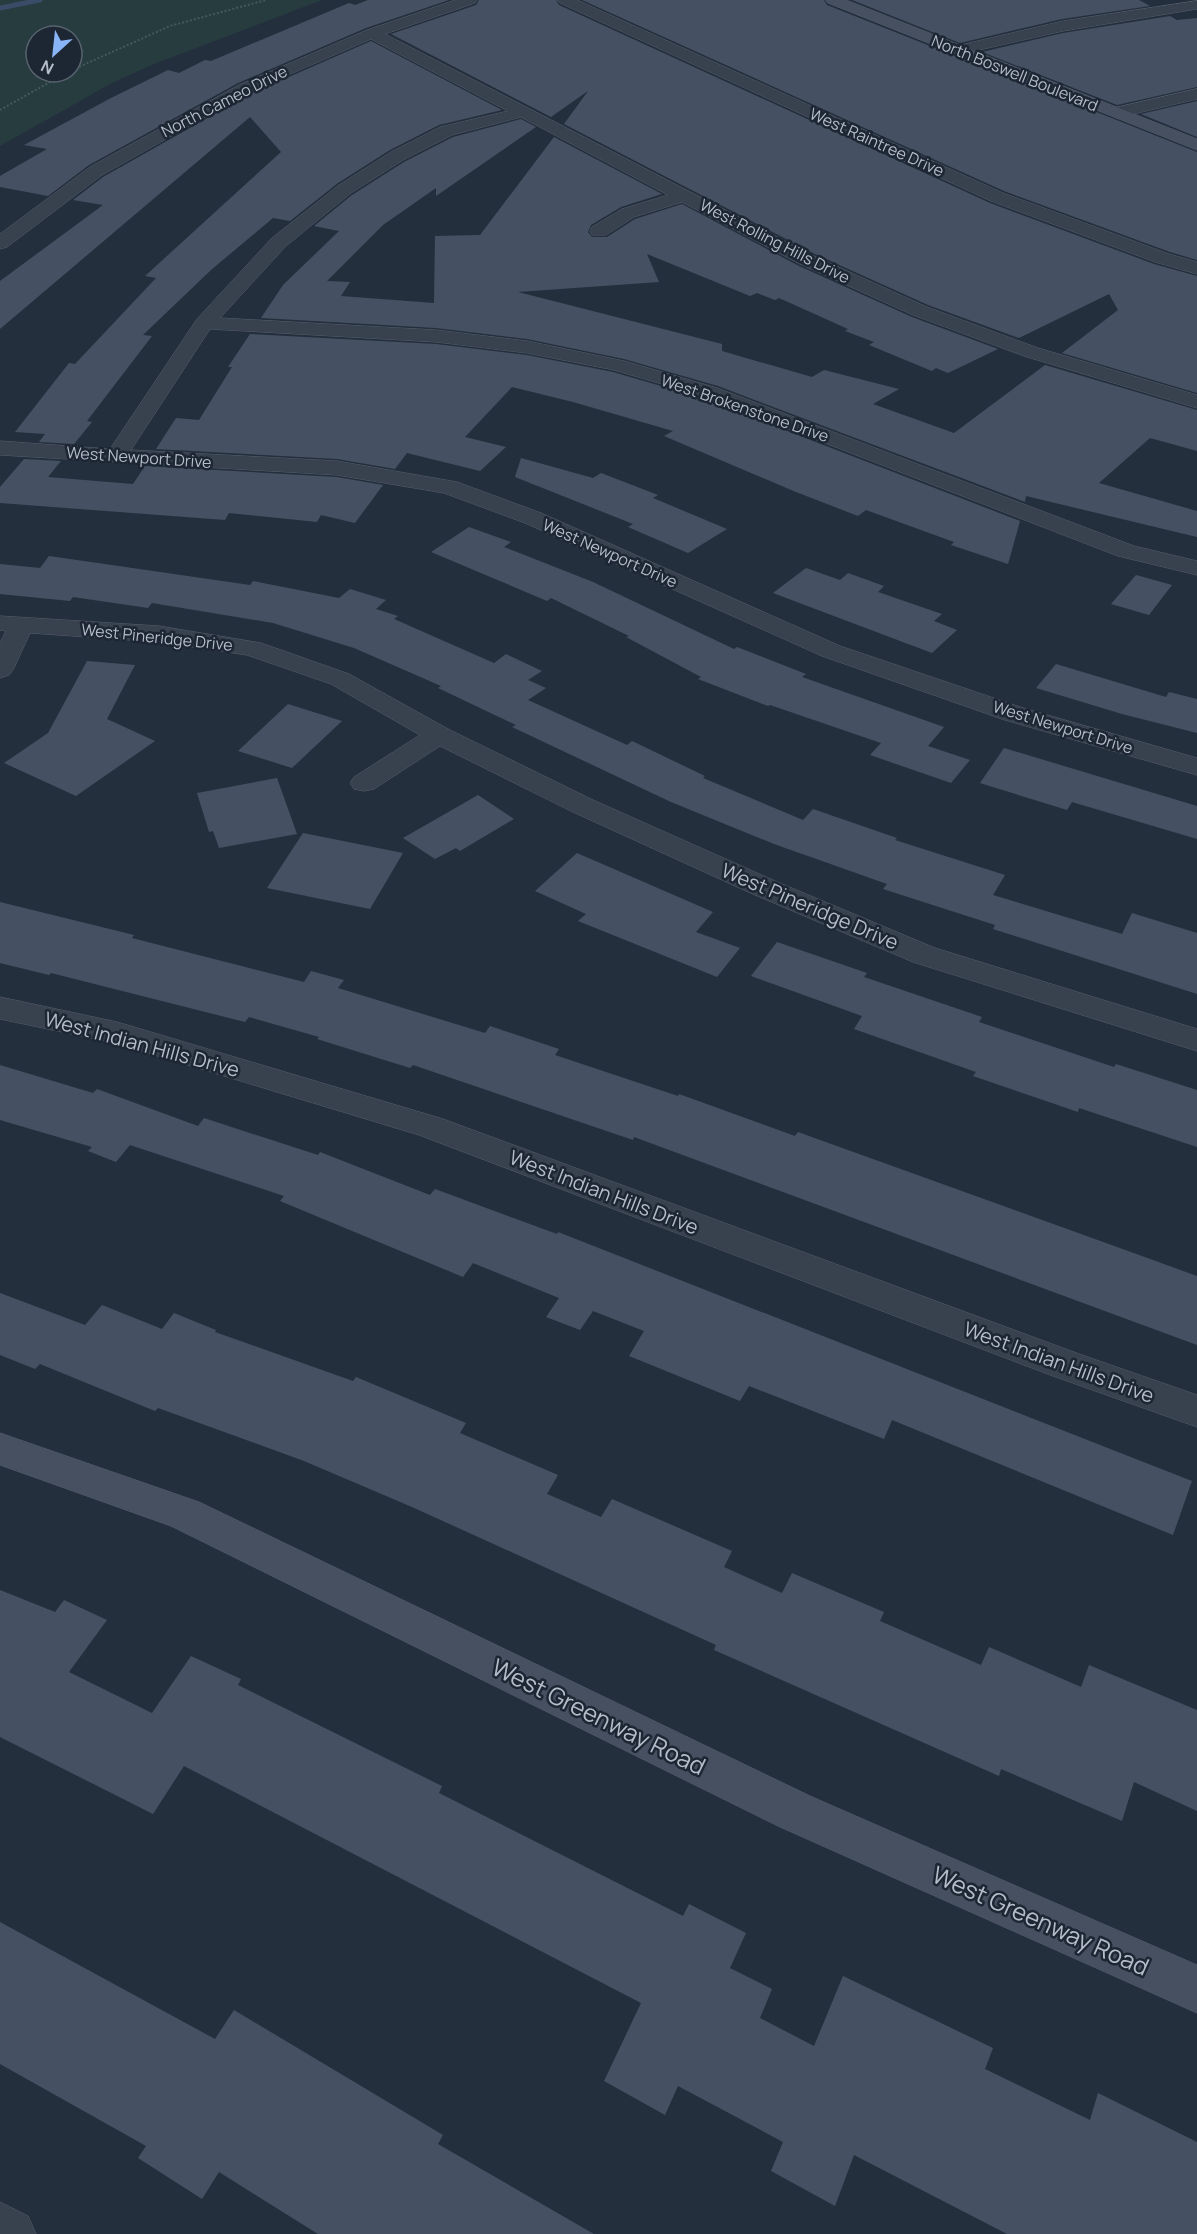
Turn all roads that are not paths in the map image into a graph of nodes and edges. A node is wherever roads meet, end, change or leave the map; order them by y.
1 (470, 0) edge
2 (565, 0) edge
3 (833, 0) edge
4 (1197, 5) edge
5 (372, 33) junction
6 (957, 50) junction
7 (1197, 94) edge
8 (522, 112) junction
9 (1116, 113) junction
10 (1197, 145) edge
11 (686, 195) junction
12 (598, 231) dead end
13 (0, 243) edge
14 (1197, 268) edge
15 (204, 324) junction
16 (1197, 402) edge
17 (0, 448) edge
18 (116, 456) junction
19 (1197, 568) edge
20 (10, 624) edge
21 (0, 670) edge
22 (439, 735) junction
23 (1197, 767) edge
24 (364, 783) dead end
25 (0, 1008) edge
26 (1197, 1040) edge
27 (1197, 1411) edge
28 (0, 1449) edge
29 (1197, 1989) edge
30 (0, 2228) edge
31 (10, 2234) edge

1 - 5 street, North Cameo Drive
2 - 14 street, West Raintree Drive
3 - 6 street, North Boswell Boulevard
4 - 6 street
5 - 8 street, West Rolling Hills Drive
5 - 13 street, North Cameo Drive
6 - 9 street, North Boswell Boulevard
7 - 9 street
8 - 11 street, West Rolling Hills Drive
8 - 15 street
9 - 10 street, North Boswell Boulevard
11 - 12 street
11 - 16 street, West Rolling Hills Drive
15 - 18 street
15 - 19 street, West Brokenstone Drive
17 - 18 street, West Newport Drive
18 - 23 street, West Newport Drive
20 - 21 street
20 - 22 street, West Pineridge Drive
22 - 24 street
22 - 26 street, West Pineridge Drive
25 - 27 street, West Indian Hills Drive
28 - 29 street, West Greenway Road
30 - 31 street

